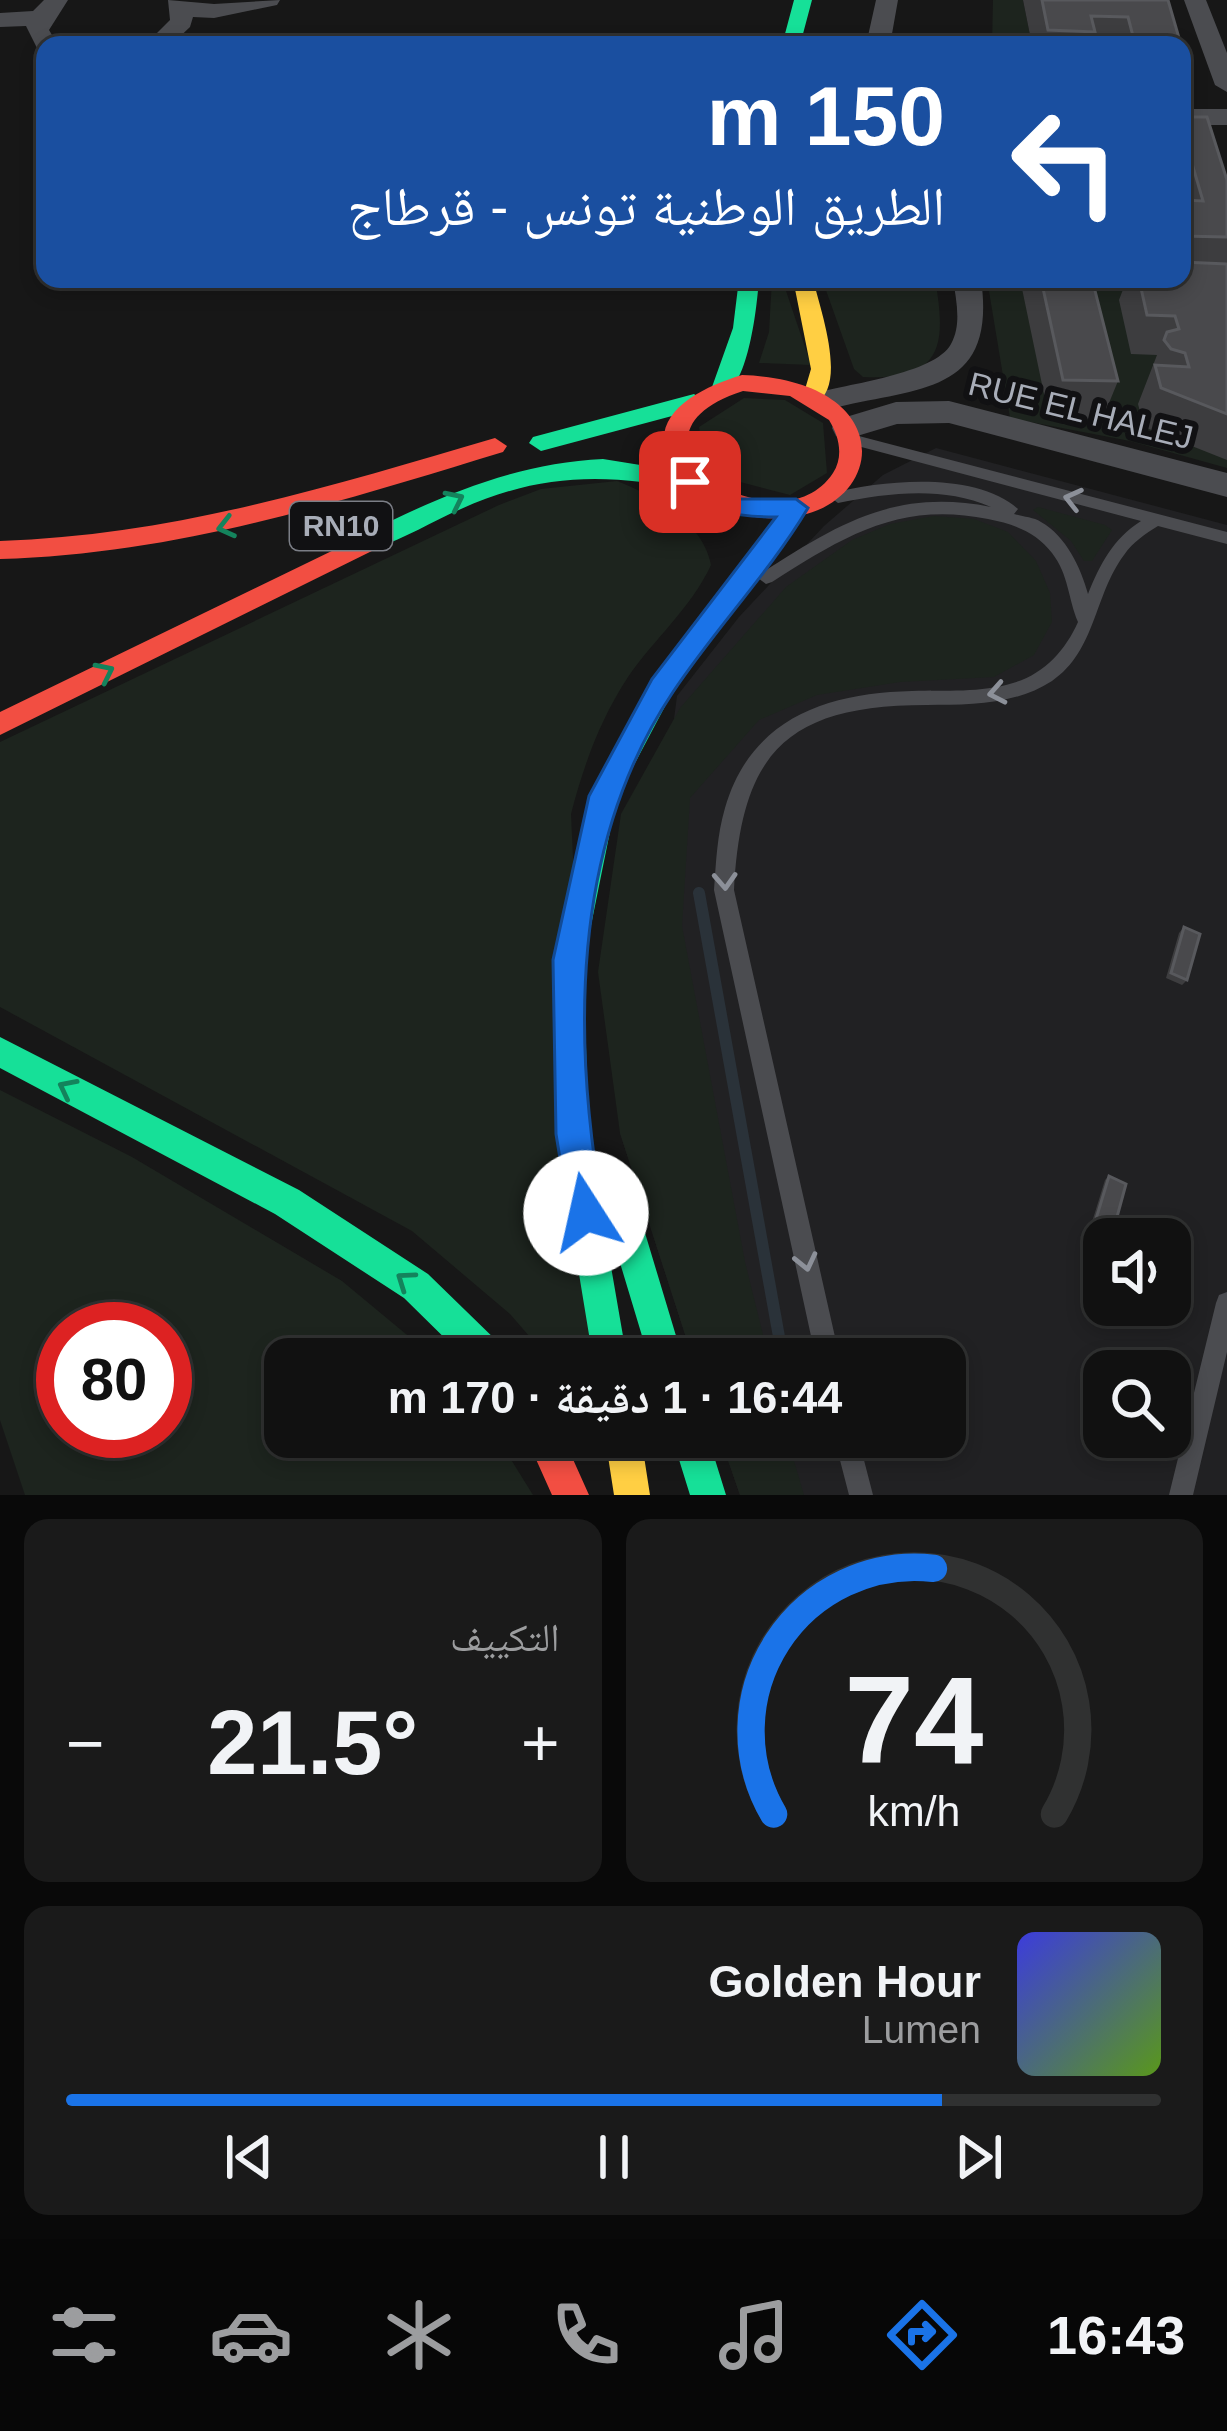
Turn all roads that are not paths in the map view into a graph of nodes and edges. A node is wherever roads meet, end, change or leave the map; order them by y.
1 (269, 0) edge
2 (803, 0) edge
3 (830, 0) edge
4 (887, 0) edge
5 (1195, 0) edge
6 (52, 5) edge
7 (181, 5) edge
8 (0, 20) edge
9 (41, 36) edge
10 (167, 36) edge
11 (793, 36) edge
12 (822, 36) edge
13 (880, 36) edge
14 (1227, 86) edge
15 (1191, 117) edge
16 (1227, 117) edge
17 (748, 288) edge
18 (805, 288) edge
19 (968, 288) edge
20 (723, 387) junction
21 (819, 399) junction
22 (694, 402) junction
23 (581, 430) junction
24 (849, 434) junction
25 (690, 482) junction
26 (1227, 485) edge
27 (806, 504) junction
28 (1156, 520) junction
29 (1040, 529) junction
30 (314, 538) dead end
31 (1227, 538) edge
32 (0, 550) edge
33 (722, 606) junction
34 (1083, 625) junction
35 (0, 724) edge
36 (568, 960) junction
37 (0, 1052) edge
38 (604, 1151) dead end
39 (616, 1193) dead end
40 (1227, 1303) edge
41 (469, 1338) edge
42 (606, 1338) edge
43 (660, 1338) edge
44 (823, 1338) edge
45 (554, 1458) edge
46 (626, 1458) edge
47 (697, 1458) edge
48 (851, 1458) edge
49 (571, 1495) edge
50 (632, 1495) edge
51 (708, 1495) edge
52 (861, 1495) edge
53 (1181, 1495) edge

1 - 7 street
2 - 11 highway
3 - 12 highway
4 - 13 street
5 - 14 street
6 - 8 street
6 - 9 street
7 - 10 street
15 - 16 street
17 - 20 highway
18 - 21 highway
19 - 21 street
20 - 21 highway, RN10
20 - 22 highway, RN10
21 - 24 highway
22 - 23 highway, RN10
22 - 25 highway
23 - 30 highway, RN10
23 -> 32 highway
24 - 26 street, RUE EL HALEJ
24 - 27 highway
28 -> 24 lane
25 - 27 highway
35 -> 25 highway
27 - 29 lane
27 - 33 highway
28 - 31 lane
28 - 34 lane
29 - 33 lane
29 - 34 lane
33 - 36 highway
34 -> 44 lane
36 - 38 highway
36 - 42 highway
41 -> 37 highway
39 - 43 highway
40 - 53 lane
45 - 49 highway
46 - 50 highway
47 - 51 highway
48 - 52 lane

